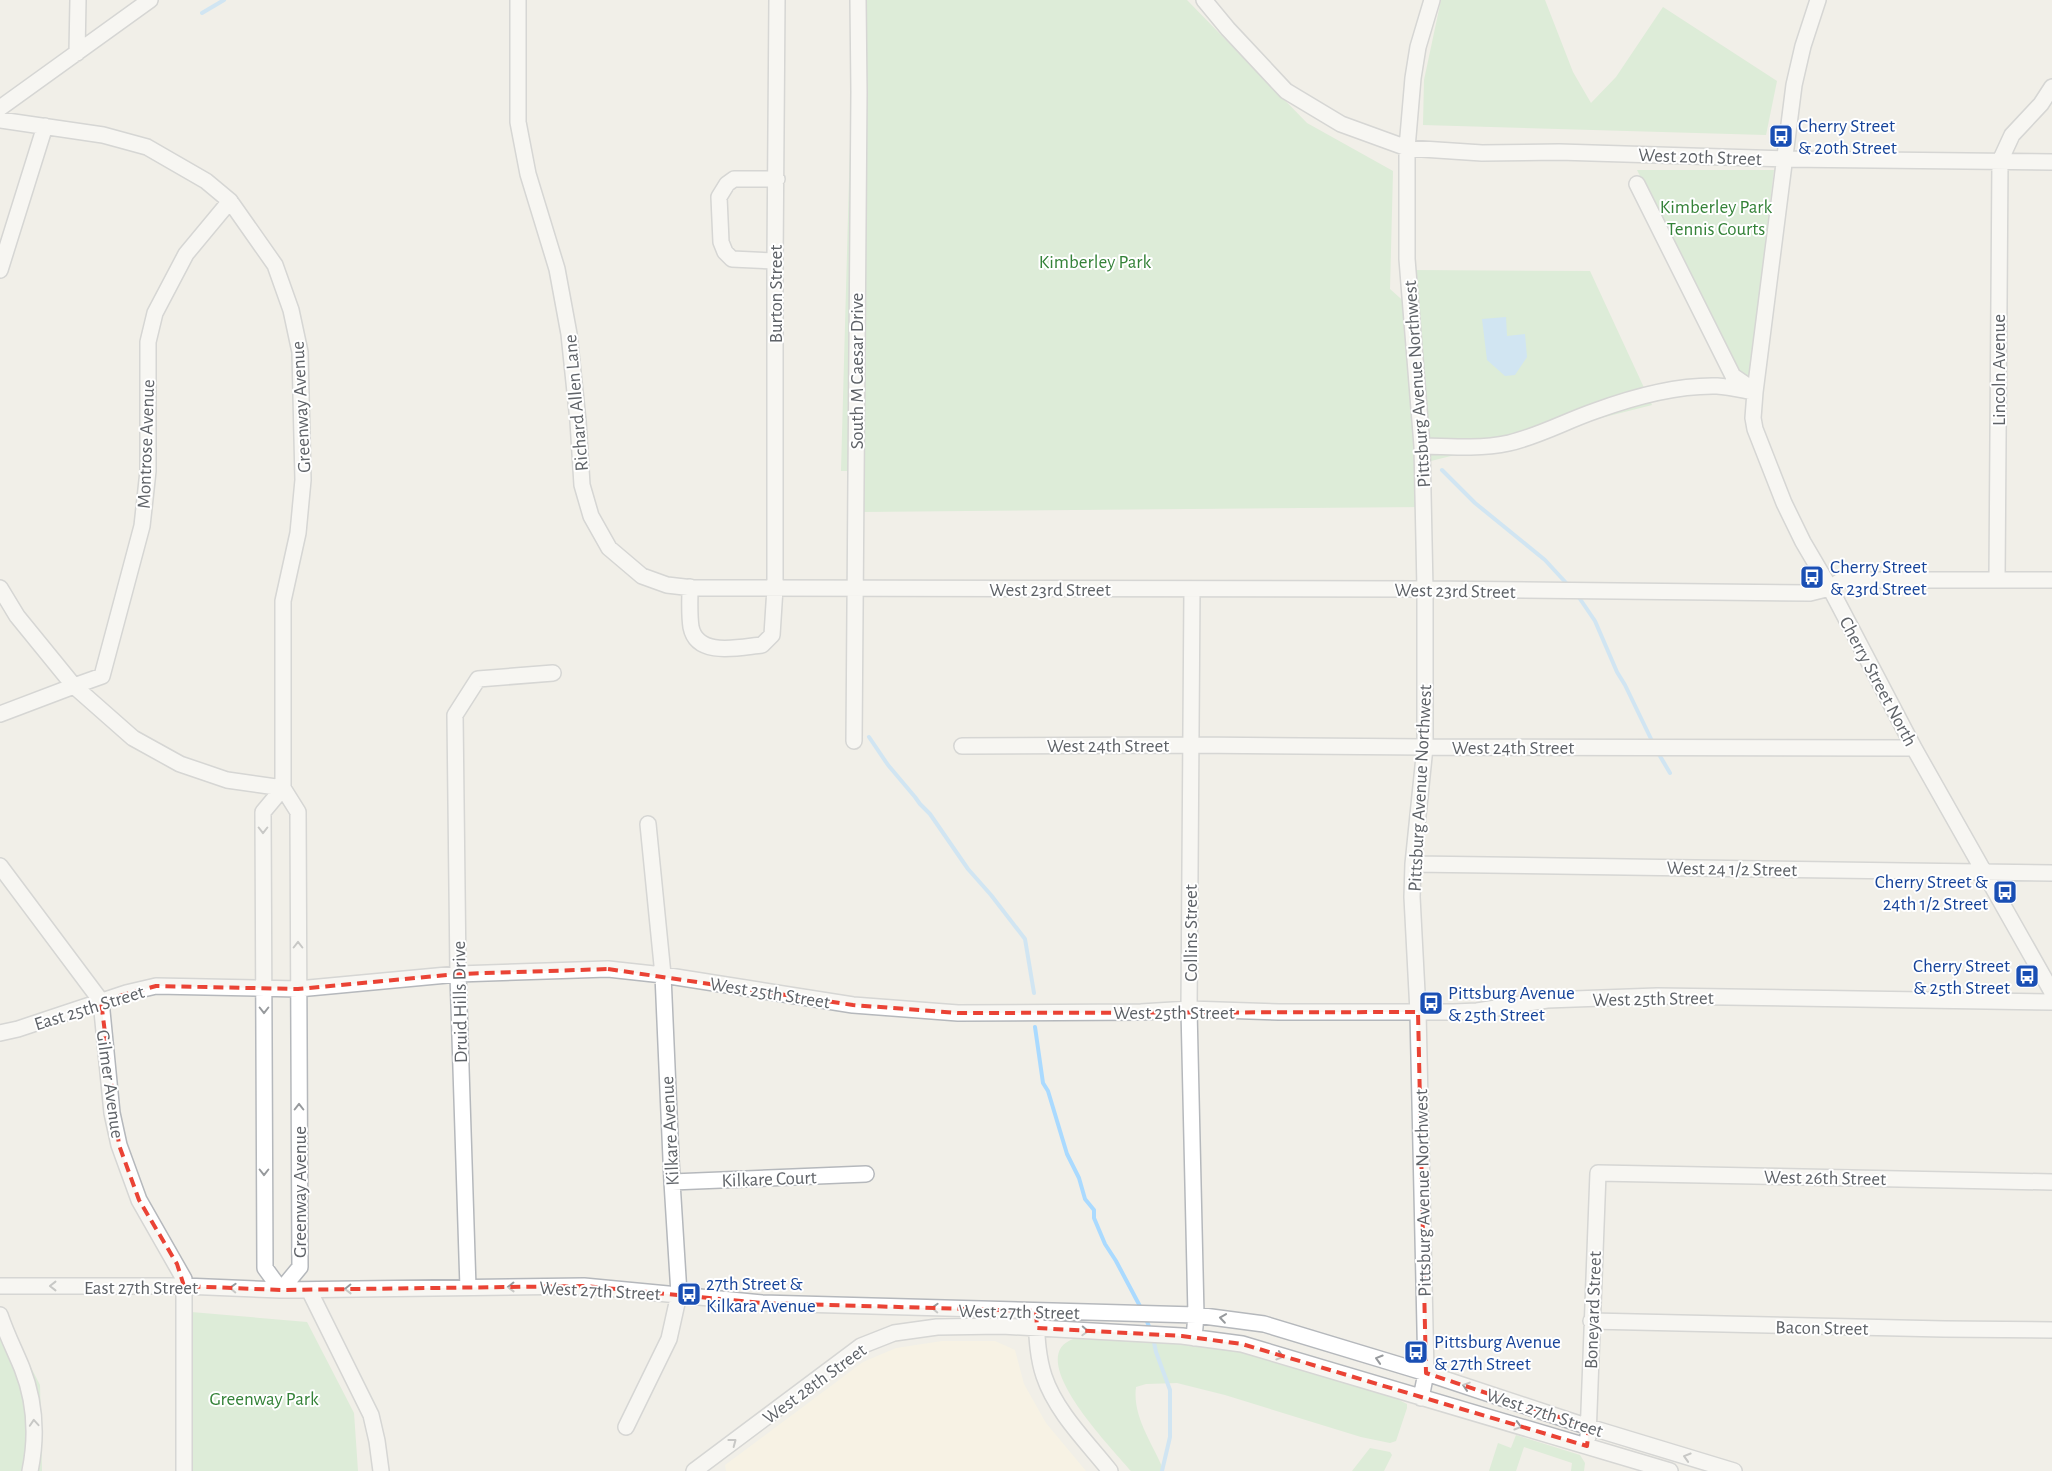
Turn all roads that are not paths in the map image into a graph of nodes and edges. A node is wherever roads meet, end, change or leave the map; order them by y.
1 (78, 0) edge
2 (150, 0) edge
3 (518, 0) edge
4 (777, 0) edge
5 (858, 0) edge
6 (1204, 0) edge
7 (1432, 0) edge
8 (1818, 0) edge
9 (77, 53) junction
10 (2052, 87) edge
11 (0, 108) edge
12 (0, 120) edge
13 (45, 126) junction
14 (1408, 148) junction
15 (1785, 159) junction
16 (2000, 160) junction
17 (2052, 162) edge
18 (777, 179) junction
19 (1637, 184) dead end
20 (230, 201) junction
21 (775, 262) junction
22 (0, 270) edge
23 (1755, 392) junction
24 (1422, 446) junction
25 (1997, 579) junction
26 (2052, 580) edge
27 (0, 588) edge
28 (690, 588) junction
29 (776, 588) junction
30 (856, 588) junction
31 (1830, 588) junction
32 (1192, 589) junction
33 (1425, 589) junction
34 (553, 673) dead end
35 (74, 686) junction
36 (0, 714) edge
37 (854, 741) dead end
38 (1191, 745) junction
39 (962, 746) dead end
40 (1425, 748) junction
41 (1914, 748) junction
42 (283, 788) junction
43 (648, 824) dead end
44 (1413, 864) junction
45 (0, 866) edge
46 (1982, 871) junction
47 (2052, 873) edge
48 (458, 974) junction
49 (662, 975) junction
50 (263, 989) junction
51 (298, 989) junction
52 (2052, 992) edge
53 (101, 1001) junction
54 (2052, 1002) edge
55 (1189, 1009) junction
56 (1418, 1012) junction
57 (0, 1033) edge
58 (1598, 1173) joint
59 (866, 1174) dead end
60 (672, 1182) junction
61 (2052, 1182) edge
62 (184, 1286) junction
63 (0, 1287) edge
64 (468, 1288) junction
65 (282, 1290) junction
66 (309, 1290) junction
67 (679, 1294) junction
68 (1036, 1310) junction
69 (1196, 1315) junction
70 (0, 1317) edge
71 (1592, 1321) junction
72 (1037, 1328) junction
73 (2052, 1330) edge
74 (1194, 1338) junction
75 (1426, 1373) junction
76 (1420, 1398) junction
77 (626, 1427) dead end
78 (1589, 1427) junction
79 (1587, 1446) junction
80 (30, 1471) edge
81 (184, 1471) edge
82 (381, 1471) edge
83 (694, 1471) edge
84 (1110, 1471) edge
85 (1670, 1471) edge
86 (1734, 1471) edge

1 - 9 street
2 - 9 street
3 - 28 street, Richard Allen Lane
4 - 18 street, Burton Street
5 - 30 street, South M Caesar Drive
6 - 14 street, West 20th Street
7 - 14 street, Pittsburg Avenue Northwest
8 - 15 street, Cherry Street North
9 - 11 street
10 - 16 street
12 - 13 street, Greenway Avenue
13 - 20 street, Greenway Avenue
13 - 22 street
14 - 15 street, West 20th Street
14 - 24 street, Pittsburg Avenue Northwest
15 - 16 street, West 20th Street
15 - 23 street, Cherry Street North
16 - 17 street, West 20th Street
16 - 25 street, Lincoln Avenue
18 - 21 street, Burton Street
18 - 21 street
19 - 23 street
20 - 35 street, Montrose Avenue
20 - 42 street, Greenway Avenue
21 - 29 street, Burton Street
23 - 24 street
23 - 31 street, Cherry Street North
24 - 33 street, Pittsburg Avenue Northwest
25 - 26 street, West 23rd Street
25 - 31 street, West 23rd Street
27 - 35 street
28 - 29 street, Richard Allen Lane
28 - 29 street, Burton Street
29 - 30 street, Richard Allen Lane
30 - 32 street, West 23rd Street
30 - 37 street, South M Caesar Drive
31 - 33 street, West 23rd Street
31 - 41 street, Cherry Street North
32 - 33 street, West 23rd Street
32 - 38 street, Collins Street
33 - 40 street, Pittsburg Avenue Northwest
34 - 48 street, Druid Hills Drive
35 - 36 street
35 - 42 street
38 - 39 street, West 24th Street
38 - 40 street, West 24th Street
38 - 55 street, Collins Street
40 - 41 street, West 24th Street
40 - 44 street, Pittsburg Avenue Northwest
41 - 46 street, Cherry Street North
42 -> 50 street, Greenway Avenue
51 -> 42 street, Greenway Avenue
43 - 49 street, Kilkare Avenue
44 - 46 street, West 24 1/2 Street
44 - 56 street, Pittsburg Avenue Northwest
45 - 53 street
46 - 47 street, West 24 1/2 Street
46 - 52 street, Cherry Street North
48 - 49 street, West 25th Street
48 - 51 street, West 25th Street
48 - 64 street, Druid Hills Drive
49 - 55 street, West 25th Street
49 - 60 street, Kilkare Avenue
50 - 51 street, East 25th Street
50 - 53 street, East 25th Street
50 -> 65 street, Greenway Avenue
65 -> 51 street, Greenway Avenue
53 - 57 street, East 25th Street
53 - 62 street, Gilmer Avenue
54 - 56 street, West 25th Street
55 - 56 street, West 25th Street
55 - 69 street, Collins Street
56 - 75 street, Pittsburg Avenue Northwest
58 - 61 street, West 26th Street
58 - 71 street, Boneyard Street
59 - 60 street, Kilkare Court
60 - 67 street, Kilkare Avenue
62 -> 63 street, East 27th Street
65 -> 62 street, East 27th Street
62 - 81 street, Gilmer Avenue
64 -> 66 street, West 27th Street
67 -> 64 street, West 27th Street
65 - 66 street, West 27th Street
66 - 82 street
68 -> 67 street, West 27th Street
67 - 77 street, Kilkare Avenue
68 - 69 street, West 27th Street
68 - 72 street
69 - 74 street, Collins Street
75 -> 69 street, West 27th Street
80 -> 70 street
71 - 73 street, Bacon Street
71 - 78 street, Boneyard Street
72 -> 74 street, West 27th Street
83 -> 72 street, West 28th Street
72 - 84 street
74 -> 76 street, West 27th Street
75 - 76 street, Pittsburg Avenue Northwest
78 -> 75 street, West 27th Street
76 -> 79 street, West 27th Street
78 - 79 street, Boneyard Street
86 -> 78 street, West 27th Street
79 - 85 street, West 27th Street

